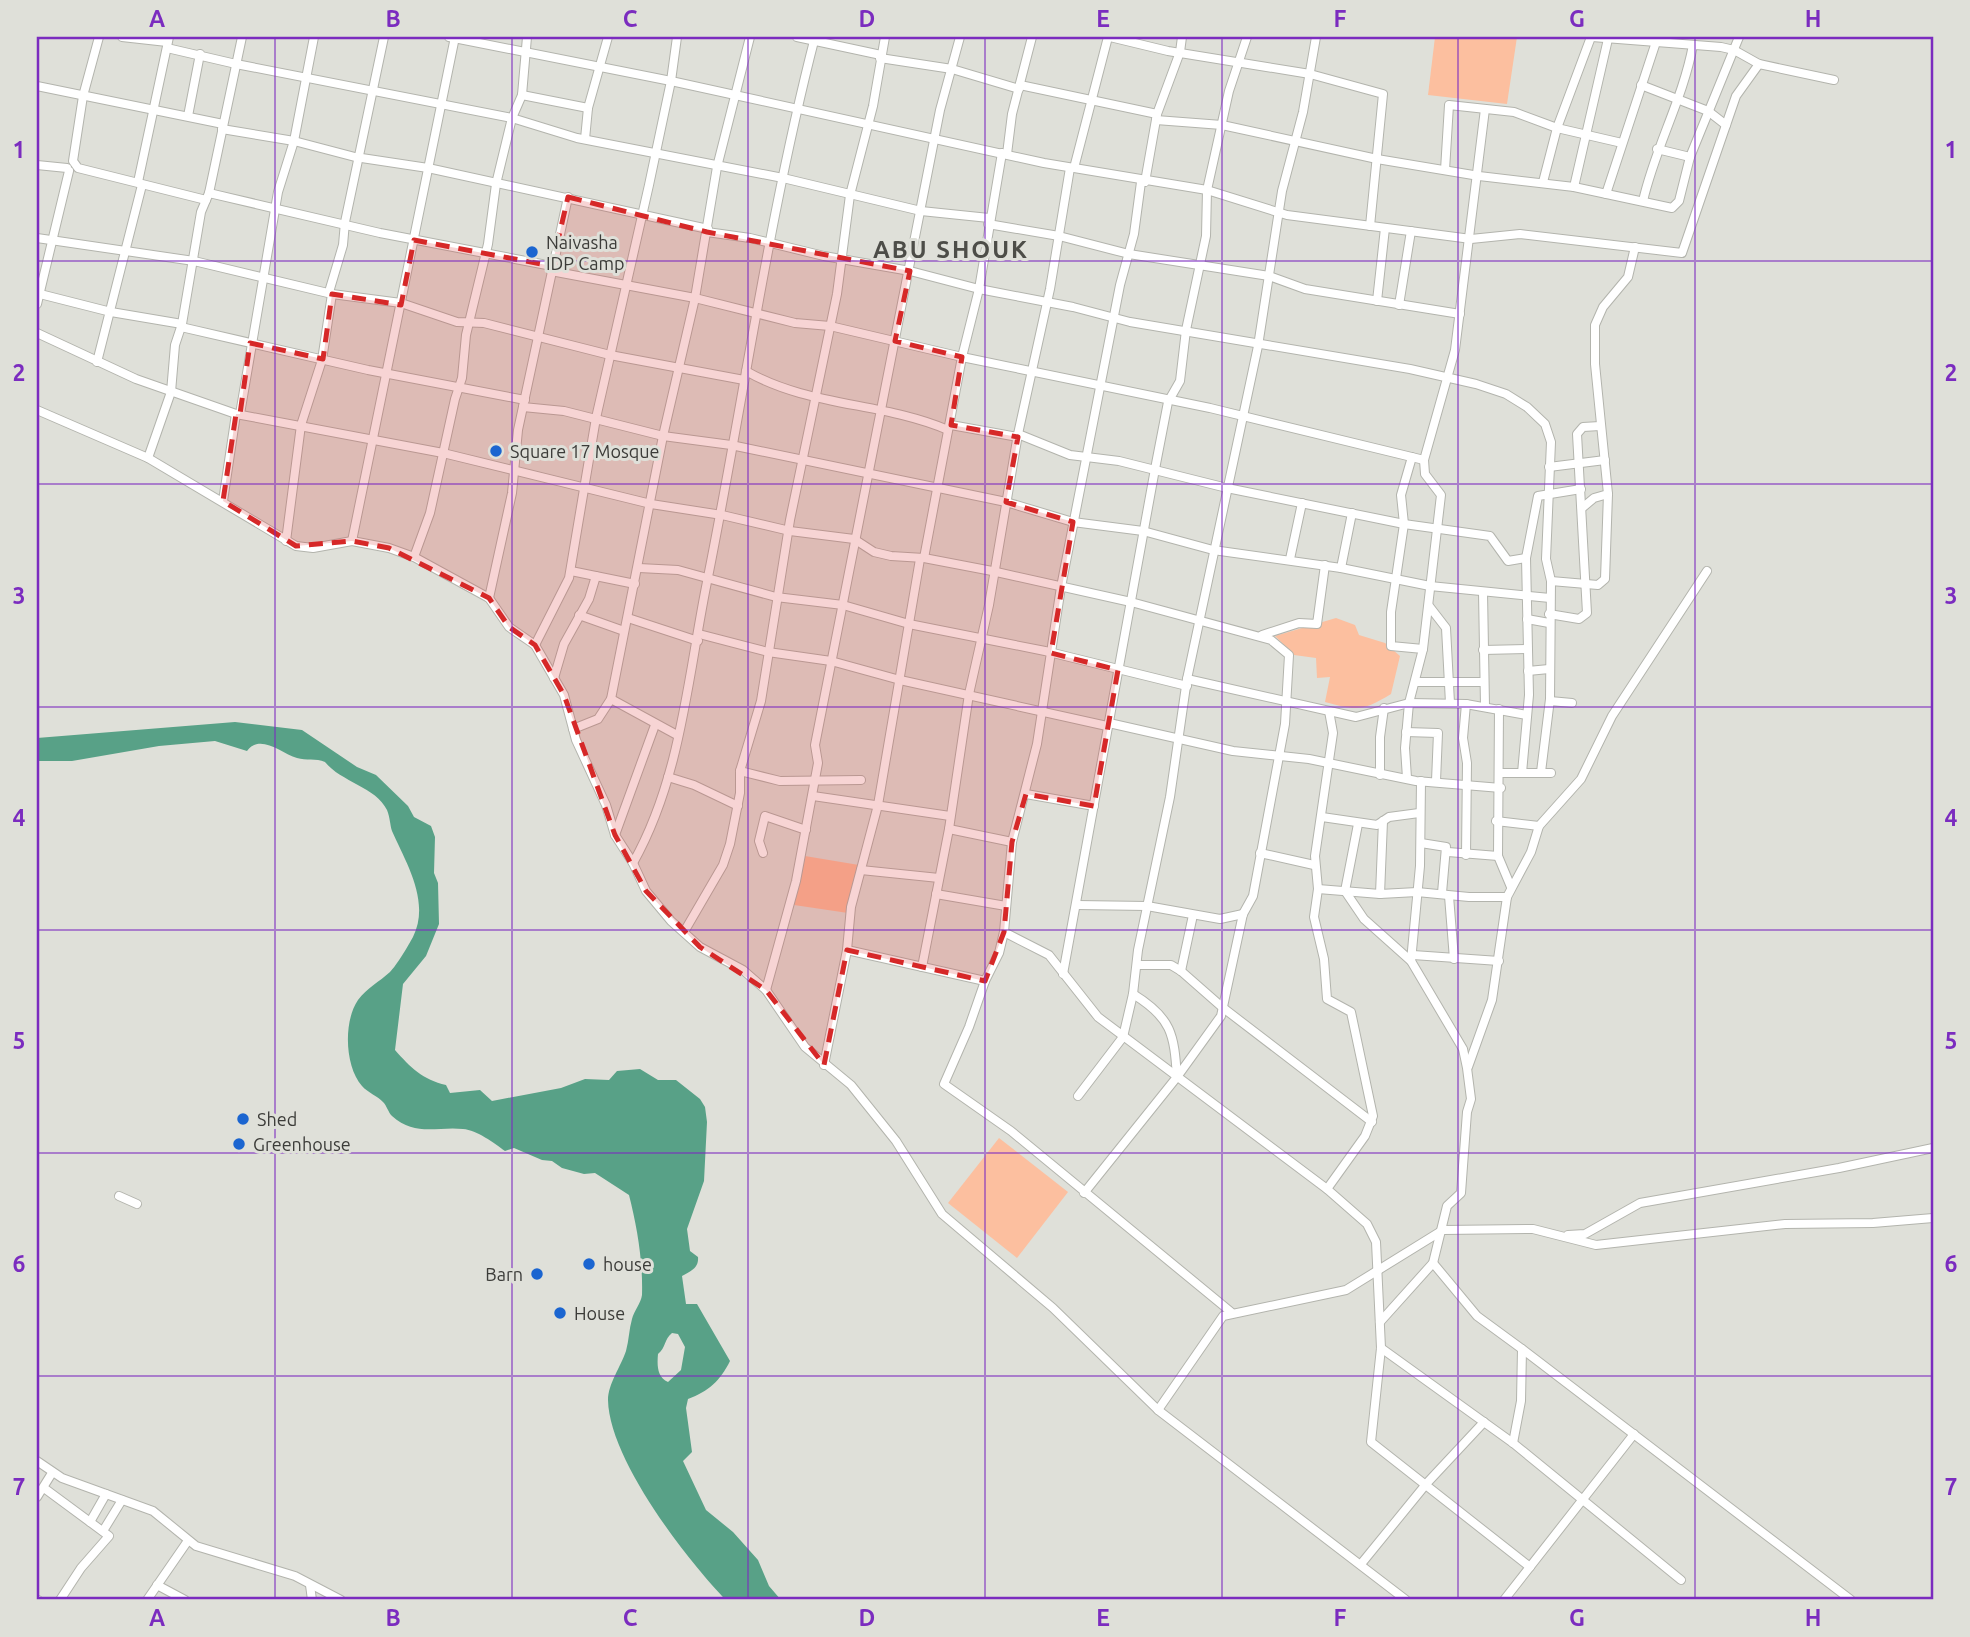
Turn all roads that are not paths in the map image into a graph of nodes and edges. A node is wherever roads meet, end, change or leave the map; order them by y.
1 (99, 37) edge
2 (122, 37) edge
3 (242, 37) edge
4 (314, 37) edge
5 (384, 37) edge
6 (453, 37) edge
7 (527, 37) edge
8 (608, 37) edge
9 (677, 37) edge
10 (750, 37) edge
11 (797, 37) edge
12 (884, 37) edge
13 (960, 37) edge
14 (1032, 37) edge
15 (1109, 37) edge
16 (1182, 37) edge
17 (1247, 37) edge
18 (1317, 37) edge
19 (1598, 37) edge
20 (1739, 37) edge
21 (814, 38) edge
22 (1654, 41) edge
23 (1712, 41) edge
24 (168, 42) edge
25 (1687, 42) edge
26 (1734, 50) junction
27 (1180, 52) junction
28 (200, 54) junction
29 (526, 54) junction
30 (881, 57) junction
31 (1239, 61) junction
32 (236, 64) junction
33 (1759, 64) junction
34 (600, 68) junction
35 (952, 69) junction
36 (1310, 74) junction
37 (306, 77) junction
38 (1834, 80) dead end
39 (671, 81) junction
40 (1641, 85) junction
41 (37, 86) edge
42 (1019, 87) junction
43 (373, 90) junction
44 (522, 95) junction
45 (83, 96) junction
46 (736, 96) junction
47 (1091, 99) junction
48 (1677, 100) junction
49 (441, 105) junction
50 (588, 108) junction
51 (1485, 109) junction
52 (156, 110) junction
53 (796, 110) junction
54 (1708, 111) junction
55 (188, 116) junction
56 (1156, 117) junction
57 (512, 118) junction
58 (867, 125) junction
59 (1222, 125) junction
60 (1726, 125) junction
61 (222, 127) junction
62 (1558, 128) junction
63 (1588, 136) junction
64 (585, 139) junction
65 (935, 139) junction
66 (294, 141) junction
67 (1293, 141) junction
68 (1622, 142) junction
69 (1657, 149) junction
70 (654, 152) junction
71 (1004, 154) junction
72 (360, 157) junction
73 (1690, 157) junction
74 (1377, 159) junction
75 (37, 165) edge
76 (72, 167) junction
77 (428, 167) junction
78 (717, 167) junction
79 (1072, 168) junction
80 (1445, 170) junction
81 (1479, 176) junction
82 (783, 178) junction
83 (1143, 182) junction
84 (1543, 182) junction
85 (140, 183) junction
86 (496, 184) junction
87 (1574, 187) junction
88 (1207, 190) junction
89 (1606, 194) junction
90 (850, 195) junction
91 (208, 197) junction
92 (568, 197) junction
93 (1643, 201) junction
94 (277, 206) junction
95 (921, 211) junction
96 (1278, 212) junction
97 (643, 215) junction
98 (988, 221) junction
99 (345, 222) junction
100 (1370, 226) junction
101 (1385, 228) junction
102 (708, 231) junction
103 (1411, 231) junction
104 (1059, 236) junction
105 (37, 238) edge
106 (1471, 239) junction
107 (414, 240) junction
108 (54, 241) junction
109 (770, 242) junction
110 (1634, 247) junction
111 (125, 251) junction
112 (484, 253) junction
113 (1129, 254) junction
114 (842, 259) junction
115 (194, 261) junction
116 (1198, 264) junction
117 (552, 269) junction
118 (910, 271) junction
119 (1269, 276) junction
120 (262, 278) junction
121 (626, 285) junction
122 (979, 289) junction
123 (331, 293) junction
124 (40, 294) junction
125 (695, 298) junction
126 (1046, 302) junction
127 (1377, 302) junction
128 (401, 303) junction
129 (37, 304) edge
130 (1399, 305) junction
131 (111, 312) junction
132 (758, 313) junction
133 (1460, 314) junction
134 (1114, 317) junction
135 (471, 321) junction
136 (182, 326) junction
137 (830, 326) junction
138 (1186, 330) junction
139 (37, 333) edge
140 (538, 339) junction
141 (895, 341) junction
142 (250, 342) junction
143 (1258, 346) junction
144 (610, 355) junction
145 (962, 357) junction
146 (322, 360) junction
147 (97, 362) junction
148 (679, 368) junction
149 (1034, 372) junction
150 (387, 373) junction
151 (745, 376) junction
152 (1445, 377) junction
153 (1102, 385) junction
154 (459, 389) junction
155 (171, 392) junction
156 (816, 397) junction
157 (1168, 402) junction
158 (524, 404) junction
159 (882, 409) junction
160 (37, 410) edge
161 (238, 414) junction
162 (1242, 417) junction
163 (596, 418) junction
164 (301, 425) junction
165 (1601, 426) junction
166 (949, 427) junction
167 (663, 436) junction
168 (1018, 436) junction
169 (373, 440) junction
170 (732, 445) junction
171 (443, 453) junction
172 (1086, 457) junction
173 (1412, 457) junction
174 (148, 458) junction
175 (1424, 460) junction
176 (1605, 460) junction
177 (802, 461) junction
178 (1578, 463) junction
179 (1549, 467) junction
180 (1155, 469) junction
181 (513, 472) junction
182 (870, 476) junction
183 (1227, 488) junction
184 (582, 489) junction
185 (937, 489) junction
186 (1581, 489) junction
187 (1549, 494) junction
188 (1608, 494) junction
189 (223, 500) junction
190 (1006, 502) junction
191 (1302, 503) junction
192 (651, 504) junction
193 (1582, 508) junction
194 (1352, 513) junction
195 (722, 515) junction
196 (1073, 522) junction
197 (1404, 524) junction
198 (1437, 529) junction
199 (790, 531) junction
200 (1143, 531) junction
201 (854, 539) junction
202 (286, 541) junction
203 (352, 541) junction
204 (1213, 550) junction
205 (414, 557) junction
206 (1527, 557) junction
207 (922, 559) junction
208 (1290, 559) junction
209 (1546, 559) junction
210 (1325, 565) junction
211 (639, 568) junction
212 (1341, 568) junction
213 (571, 571) junction
214 (1707, 571) dead end
215 (992, 572) junction
216 (596, 576) junction
217 (707, 579) junction
218 (1396, 579) junction
219 (1550, 581) junction
220 (1583, 583) junction
221 (635, 584) junction
222 (1430, 586) junction
223 (1061, 587) junction
224 (1483, 592) junction
225 (1526, 595) junction
226 (776, 597) junction
227 (489, 598) junction
228 (1550, 598) junction
229 (1131, 602) junction
230 (843, 605) junction
231 (1429, 606) junction
232 (579, 615) junction
233 (628, 618) junction
234 (1549, 618) junction
235 (1200, 620) junction
236 (1527, 620) junction
237 (909, 624) junction
238 (624, 631) junction
239 (1262, 635) junction
240 (980, 637) junction
241 (698, 638) junction
242 (535, 645) junction
243 (1423, 649) junction
244 (1527, 649) junction
245 (1483, 650) junction
246 (768, 652) junction
247 (1051, 653) junction
248 (831, 661) junction
249 (1549, 669) junction
250 (1118, 670) junction
251 (1528, 671) junction
252 (554, 678) junction
253 (900, 680) junction
254 (1451, 680) junction
255 (1187, 682) junction
256 (1416, 682) junction
257 (1483, 682) junction
258 (969, 694) junction
259 (611, 699) junction
260 (1284, 699) junction
261 (1550, 701) junction
262 (1409, 703) junction
263 (1450, 703) junction
264 (1572, 703) dead end
265 (1466, 704) junction
266 (1485, 706) junction
267 (1384, 708) junction
268 (1499, 709) junction
269 (1041, 711) junction
270 (1329, 711) junction
271 (1527, 715) junction
272 (1108, 724) junction
273 (655, 725) junction
274 (573, 729) junction
275 (1406, 732) junction
276 (677, 735) junction
277 (1180, 740) junction
278 (1278, 755) junction
279 (1331, 763) junction
280 (740, 771) junction
281 (1541, 772) junction
282 (1500, 773) junction
283 (1522, 773) junction
284 (1551, 773) dead end
285 (1380, 775) junction
286 (668, 777) junction
287 (1407, 778) junction
288 (861, 780) dead end
289 (815, 781) junction
290 (1421, 781) junction
291 (1436, 781) junction
292 (1466, 784) junction
293 (1501, 788) junction
294 (1026, 794) junction
295 (813, 796) junction
296 (878, 805) junction
297 (738, 806) junction
298 (1094, 806) junction
299 (1419, 813) junction
300 (950, 816) junction
301 (1322, 817) junction
302 (1382, 821) junction
303 (1496, 821) junction
304 (1358, 824) junction
305 (1539, 826) junction
306 (949, 829) junction
307 (806, 830) junction
308 (615, 835) junction
309 (1012, 842) junction
310 (1421, 843) junction
311 (1448, 852) junction
312 (763, 853) dead end
313 (1260, 853) junction
314 (1466, 855) junction
315 (1498, 856) junction
316 (633, 863) junction
317 (1314, 865) junction
318 (861, 870) junction
319 (939, 878) junction
320 (1511, 887) junction
321 (1318, 889) junction
322 (1345, 891) junction
323 (1417, 892) junction
324 (936, 894) junction
325 (1380, 894) junction
326 (1446, 895) junction
327 (1507, 897) junction
328 (1077, 905) junction
329 (1006, 906) junction
330 (1147, 906) junction
331 (1243, 914) junction
332 (1194, 915) junction
333 (684, 932) junction
334 (1004, 932) junction
335 (847, 950) junction
336 (1412, 958) junction
337 (1454, 960) junction
338 (1499, 961) junction
339 (1139, 965) junction
340 (922, 967) junction
341 (1181, 971) junction
342 (1063, 974) junction
343 (985, 981) junction
344 (766, 990) junction
345 (1133, 994) junction
346 (1222, 1007) junction
347 (1123, 1037) junction
348 (824, 1065) junction
349 (1467, 1068) junction
350 (1177, 1077) junction
351 (1078, 1096) dead end
352 (1372, 1122) junction
353 (1933, 1148) edge
354 (1327, 1189) junction
355 (1084, 1193) junction
356 (119, 1196) dead end
357 (137, 1204) dead end
358 (1933, 1218) edge
359 (1443, 1230) junction
360 (1558, 1236) junction
361 (1433, 1263) junction
362 (1378, 1272) junction
363 (1231, 1312) junction
364 (1380, 1322) junction
365 (1381, 1348) junction
366 (1522, 1349) junction
367 (1158, 1410) junction
368 (1484, 1422) junction
369 (1634, 1434) junction
370 (1513, 1443) junction
371 (37, 1461) edge
372 (52, 1473) junction
373 (1427, 1483) junction
374 (44, 1488) junction
375 (106, 1494) junction
376 (37, 1497) edge
377 (1584, 1499) junction
378 (122, 1500) junction
379 (90, 1522) junction
380 (103, 1531) junction
381 (187, 1542) junction
382 (1360, 1564) junction
383 (1530, 1567) junction
384 (1681, 1580) dead end
385 (157, 1584) junction
386 (310, 1585) junction
387 (60, 1600) edge
388 (147, 1600) edge
389 (184, 1600) edge
390 (312, 1600) edge
391 (341, 1600) edge
392 (1406, 1600) edge
393 (1504, 1600) edge
394 (1852, 1600) edge

1 - 45 street
2 - 24 street
3 - 32 street
4 - 37 street
5 - 43 street
6 - 29 street
6 - 49 street
7 - 29 street
8 - 34 street
9 - 39 street
10 - 46 street
11 - 21 street
12 - 30 street
13 - 35 street
14 - 42 street
15 - 27 street
15 - 47 street
16 - 27 street
17 - 31 street
18 - 36 street
19 - 22 street
19 - 62 street
19 - 63 street
20 - 26 street
21 - 30 street
21 - 53 street
22 - 25 street
22 - 40 street
23 - 25 street
23 - 26 street
24 - 28 street
24 - 52 street
25 - 48 street
26 - 33 street
26 - 54 street
27 - 31 street
27 - 56 street
28 - 32 street
28 - 55 street
29 - 34 street
29 - 44 street
30 - 35 street
30 - 58 street
31 - 36 street
31 - 59 street
32 - 37 street
32 - 61 street
33 - 38 street
33 - 60 street
34 - 39 street
34 - 50 street
35 - 42 street
35 - 65 street
36 - 67 street
36 - 74 street
37 - 43 street
37 - 66 street
39 - 46 street
39 - 70 street
40 - 48 street
40 - 68 street
41 - 45 street
42 - 47 street
42 - 71 street
43 - 49 street
43 - 72 street
44 - 50 street
44 - 57 street
45 - 52 street
45 - 76 street
46 - 53 street
46 - 78 street
47 - 56 street
47 - 79 street
48 - 54 street
48 - 69 street
49 - 57 street
49 - 77 street
50 - 64 street
51 - 62 street
51 - 80 street
51 - 81 street
52 - 55 street
52 - 85 street
53 - 58 street
53 - 82 street
54 - 60 street
54 - 73 street
55 - 61 street
56 - 59 street
56 - 83 street
57 - 64 street
57 - 86 street
58 - 65 street
58 - 90 street
59 - 67 street
59 - 88 street
60 - 110 street
61 - 66 street
61 - 91 street
62 - 63 street
62 - 84 street
63 - 68 street
63 - 87 street
64 - 70 street
65 - 71 street
65 - 95 street
66 - 72 street
66 - 94 street
67 - 74 street
67 - 96 street
68 - 89 street
69 - 73 street
69 - 93 street
70 - 78 street
70 - 97 street
71 - 79 street
71 - 98 street
72 - 77 street
72 - 99 street
73 - 93 street
74 - 80 street
74 - 100 street
75 - 76 street
76 - 85 street
76 - 108 street
77 - 86 street
77 - 107 street
78 - 82 street
78 - 102 street
79 - 83 street
79 - 104 street
80 - 81 street
81 - 84 street
81 - 106 street
82 - 90 street
82 - 109 street
83 - 88 street
83 - 113 street
84 - 87 street
85 - 91 street
85 - 111 street
86 - 92 street
86 - 112 street
87 - 89 street
88 - 96 street
88 - 116 street
89 - 93 street
90 - 95 street
90 - 114 street
91 - 94 street
91 - 115 street
92 - 97 street
92 - 117 street
94 - 99 street
94 - 120 street
95 - 98 street
95 - 118 street
96 - 100 street
96 - 119 street
97 - 102 street
97 - 121 street
98 - 104 street
98 - 122 street
99 - 107 street
99 - 123 street
100 - 101 street
101 - 103 street
101 - 127 street
102 - 109 street
102 - 125 street
103 - 106 street
103 - 130 street
104 - 113 street
104 - 126 street
105 - 108 street
106 - 110 street
106 - 133 street
107 - 112 street
107 - 128 street
108 - 111 street
108 - 124 street
109 - 114 street
109 - 132 street
110 - 165 street
111 - 115 street
111 - 131 street
112 - 117 street
112 - 135 street
113 - 116 street
113 - 134 street
114 - 118 street
114 - 137 street
115 - 120 street
115 - 136 street
116 - 119 street
116 - 138 street
117 - 121 street
117 - 140 street
118 - 122 street
118 - 141 street
119 - 127 street
119 - 143 street
120 - 123 street
120 - 142 street
121 - 125 street
121 - 144 street
122 - 126 street
122 - 145 street
123 - 128 street
123 - 146 street
124 - 129 street
124 - 131 street
125 - 132 street
125 - 148 street
126 - 134 street
126 - 149 street
127 - 130 street
128 - 135 street
128 - 150 street
130 - 133 street
131 - 136 street
131 - 147 street
132 - 137 street
132 - 151 street
133 - 152 street
134 - 138 street
134 - 153 street
135 - 140 street
135 - 154 street
136 - 142 street
136 - 155 street
137 - 141 street
137 - 156 street
138 - 143 street
138 - 157 street
139 - 147 street
140 - 144 street
140 - 158 street
141 - 145 street
141 - 159 street
142 - 146 street
142 - 161 street
143 - 152 street
143 - 162 street
144 - 148 street
144 - 163 street
145 - 149 street
145 - 166 street
146 - 150 street
146 - 164 street
147 - 155 street
148 - 151 street
148 - 167 street
149 - 153 street
149 - 168 street
150 - 154 street
150 - 169 street
151 - 156 street
151 - 170 street
152 - 175 street
152 - 179 street
153 - 157 street
153 - 172 street
154 - 158 street
154 - 171 street
155 - 161 street
155 - 174 street
156 - 159 street
156 - 177 street
157 - 162 street
157 - 180 street
158 - 163 street
158 - 181 street
159 - 166 street
159 - 182 street
160 - 174 street
161 - 164 street
161 - 189 street
162 - 173 street
162 - 183 street
163 - 167 street
163 - 184 street
164 - 169 street
164 - 202 street
165 - 176 street
165 - 178 street
166 - 168 street
166 - 185 street
167 - 170 street
167 - 192 street
168 - 172 street
168 - 190 street
169 - 171 street
169 - 203 street
170 - 177 street
170 - 195 street
171 - 181 street
171 - 205 street
172 - 180 street
172 - 196 street
173 - 175 street
173 - 197 street
174 - 189 street
175 - 198 street
176 - 178 street
176 - 188 street
177 - 182 street
177 - 199 street
178 - 179 street
178 - 186 street
179 - 187 street
180 - 183 street
180 - 200 street
181 - 184 street
181 - 227 street
182 - 185 street
182 - 201 street
183 - 191 street
183 - 204 street
184 - 192 street
184 - 213 street
185 - 190 street
185 - 207 street
186 - 187 street
186 - 193 street
187 - 206 street
187 - 209 street
188 - 193 street
188 - 220 street
189 - 202 street
190 - 196 street
190 - 215 street
191 - 194 street
191 - 208 street
192 - 195 street
192 - 211 street
193 - 220 street
194 - 197 street
194 - 212 street
195 - 199 street
195 - 217 street
196 - 200 street
196 - 223 street
197 - 198 street
197 - 218 street
198 - 206 street
198 - 222 street
199 - 201 street
199 - 226 street
200 - 204 street
200 - 229 street
201 - 207 street
201 - 230 street
202 - 203 street
203 - 205 street
204 - 208 street
204 - 235 street
205 - 227 street
206 - 209 street
206 - 225 street
207 - 215 street
207 - 237 street
208 - 210 street
209 - 219 street
210 - 212 street
210 - 239 street
211 - 217 street
211 - 221 street
212 - 218 street
213 - 216 street
213 - 242 street
214 - 305 street
215 - 223 street
215 - 240 street
216 - 221 street
216 - 232 street
217 - 226 street
217 - 241 street
218 - 222 street
218 - 243 street
219 - 220 street
219 - 228 street
220 - 234 street
221 - 233 street
222 - 224 street
222 - 231 street
223 - 229 street
223 - 247 street
224 - 225 street
224 - 245 street
225 - 228 street
225 - 236 street
226 - 230 street
226 - 246 street
227 - 242 street
228 - 234 street
229 - 235 street
229 - 250 street
230 - 237 street
230 - 248 street
231 - 243 street
231 - 254 street
232 - 238 street
232 - 252 street
233 - 238 street
233 - 241 street
234 - 236 street
234 - 249 street
235 - 239 street
235 - 255 street
236 - 244 street
237 - 240 street
237 - 253 street
238 - 259 street
239 - 260 street
240 - 247 street
240 - 258 street
241 - 246 street
241 - 276 street
242 - 252 street
243 - 256 street
244 - 245 street
244 - 251 street
245 - 257 street
246 - 248 street
246 - 280 street
247 - 250 street
247 - 269 street
248 - 253 street
248 - 289 street
249 - 251 street
249 - 261 street
250 - 255 street
250 - 272 street
251 - 271 street
252 - 274 street
253 - 258 street
253 - 296 street
254 - 256 street
254 - 257 street
254 - 263 street
255 - 260 street
255 - 277 street
256 - 262 street
257 - 266 street
258 - 269 street
258 - 300 street
259 - 273 street
259 - 274 street
260 - 270 street
260 - 278 street
261 - 264 street
261 - 281 street
262 - 263 street
262 - 267 street
262 - 275 street
263 - 265 street
265 - 266 street
265 - 292 street
266 - 268 street
267 - 270 street
267 - 285 street
268 - 271 street
268 - 282 street
269 - 272 street
269 - 294 street
270 - 279 street
271 - 283 street
272 - 277 street
272 - 298 street
273 - 276 street
273 - 308 street
274 - 308 street
275 - 287 street
275 - 291 street
276 - 286 street
277 - 278 street
277 - 330 street
278 - 279 street
278 - 313 street
279 - 285 street
279 - 301 street
280 - 289 street
280 - 297 street
281 - 283 street
281 - 284 street
282 - 283 street
282 - 293 street
285 - 287 street
286 - 297 street
286 - 316 street
287 - 290 street
288 - 289 street
289 - 295 street
290 - 291 street
290 - 299 street
291 - 292 street
292 - 293 street
292 - 314 street
293 - 303 street
294 - 298 street
294 - 309 street
295 - 296 street
295 - 307 street
296 - 300 street
296 - 318 street
297 - 333 street
298 - 328 street
299 - 302 street
299 - 310 street
300 - 306 street
301 - 304 street
301 - 317 street
302 - 304 street
302 - 325 street
303 - 305 street
303 - 315 street
304 - 322 street
305 - 320 street
306 - 309 street
306 - 319 street
307 - 312 street
307 - 344 street
308 - 316 street
309 - 329 street
310 - 311 street
310 - 323 street
311 - 314 street
311 - 326 street
313 - 317 street
313 - 331 street
314 - 315 street
315 - 320 street
316 - 333 street
317 - 321 street
318 - 319 street
318 - 335 street
319 - 324 street
320 - 327 street
321 - 322 street
321 - 352 street
322 - 325 street
322 - 336 street
323 - 325 street
323 - 326 street
323 - 336 street
324 - 329 street
324 - 340 street
326 - 327 street
326 - 337 street
327 - 338 street
328 - 330 street
328 - 342 street
329 - 334 street
330 - 332 street
330 - 339 street
331 - 332 street
331 - 346 street
332 - 341 street
333 - 344 street
334 - 342 street
334 - 343 street
335 - 340 street
335 - 348 street
336 - 337 street
336 - 349 street
337 - 338 street
338 - 349 street
339 - 341 street
339 - 345 street
340 - 343 street
341 - 346 street
342 - 347 street
343 - 355 street
344 - 348 street
345 - 347 street
345 - 350 street
346 - 350 street
346 - 352 street
347 - 350 street
347 - 351 street
348 - 367 street
349 - 359 street
350 - 354 street
350 - 355 street
352 - 354 street
353 - 360 street
354 - 362 street
355 - 363 street
356 - 357 street
358 - 360 street
359 - 360 street
359 - 361 street
359 - 362 street
361 - 364 street
361 - 366 street
362 - 363 street
362 - 364 street
363 - 367 street
364 - 365 street
365 - 368 street
365 - 373 street
366 - 369 street
366 - 370 street
367 - 382 street
368 - 370 street
368 - 373 street
369 - 377 street
369 - 394 street
370 - 377 street
371 - 372 street
372 - 374 street
372 - 375 street
373 - 382 street
373 - 383 street
374 - 376 street
374 - 379 street
375 - 378 street
375 - 379 street
377 - 383 street
377 - 384 street
378 - 380 street
378 - 381 street
379 - 380 street
380 - 387 street
381 - 385 street
381 - 386 street
382 - 392 street
383 - 393 street
385 - 388 street
385 - 389 street
386 - 390 street
386 - 391 street

